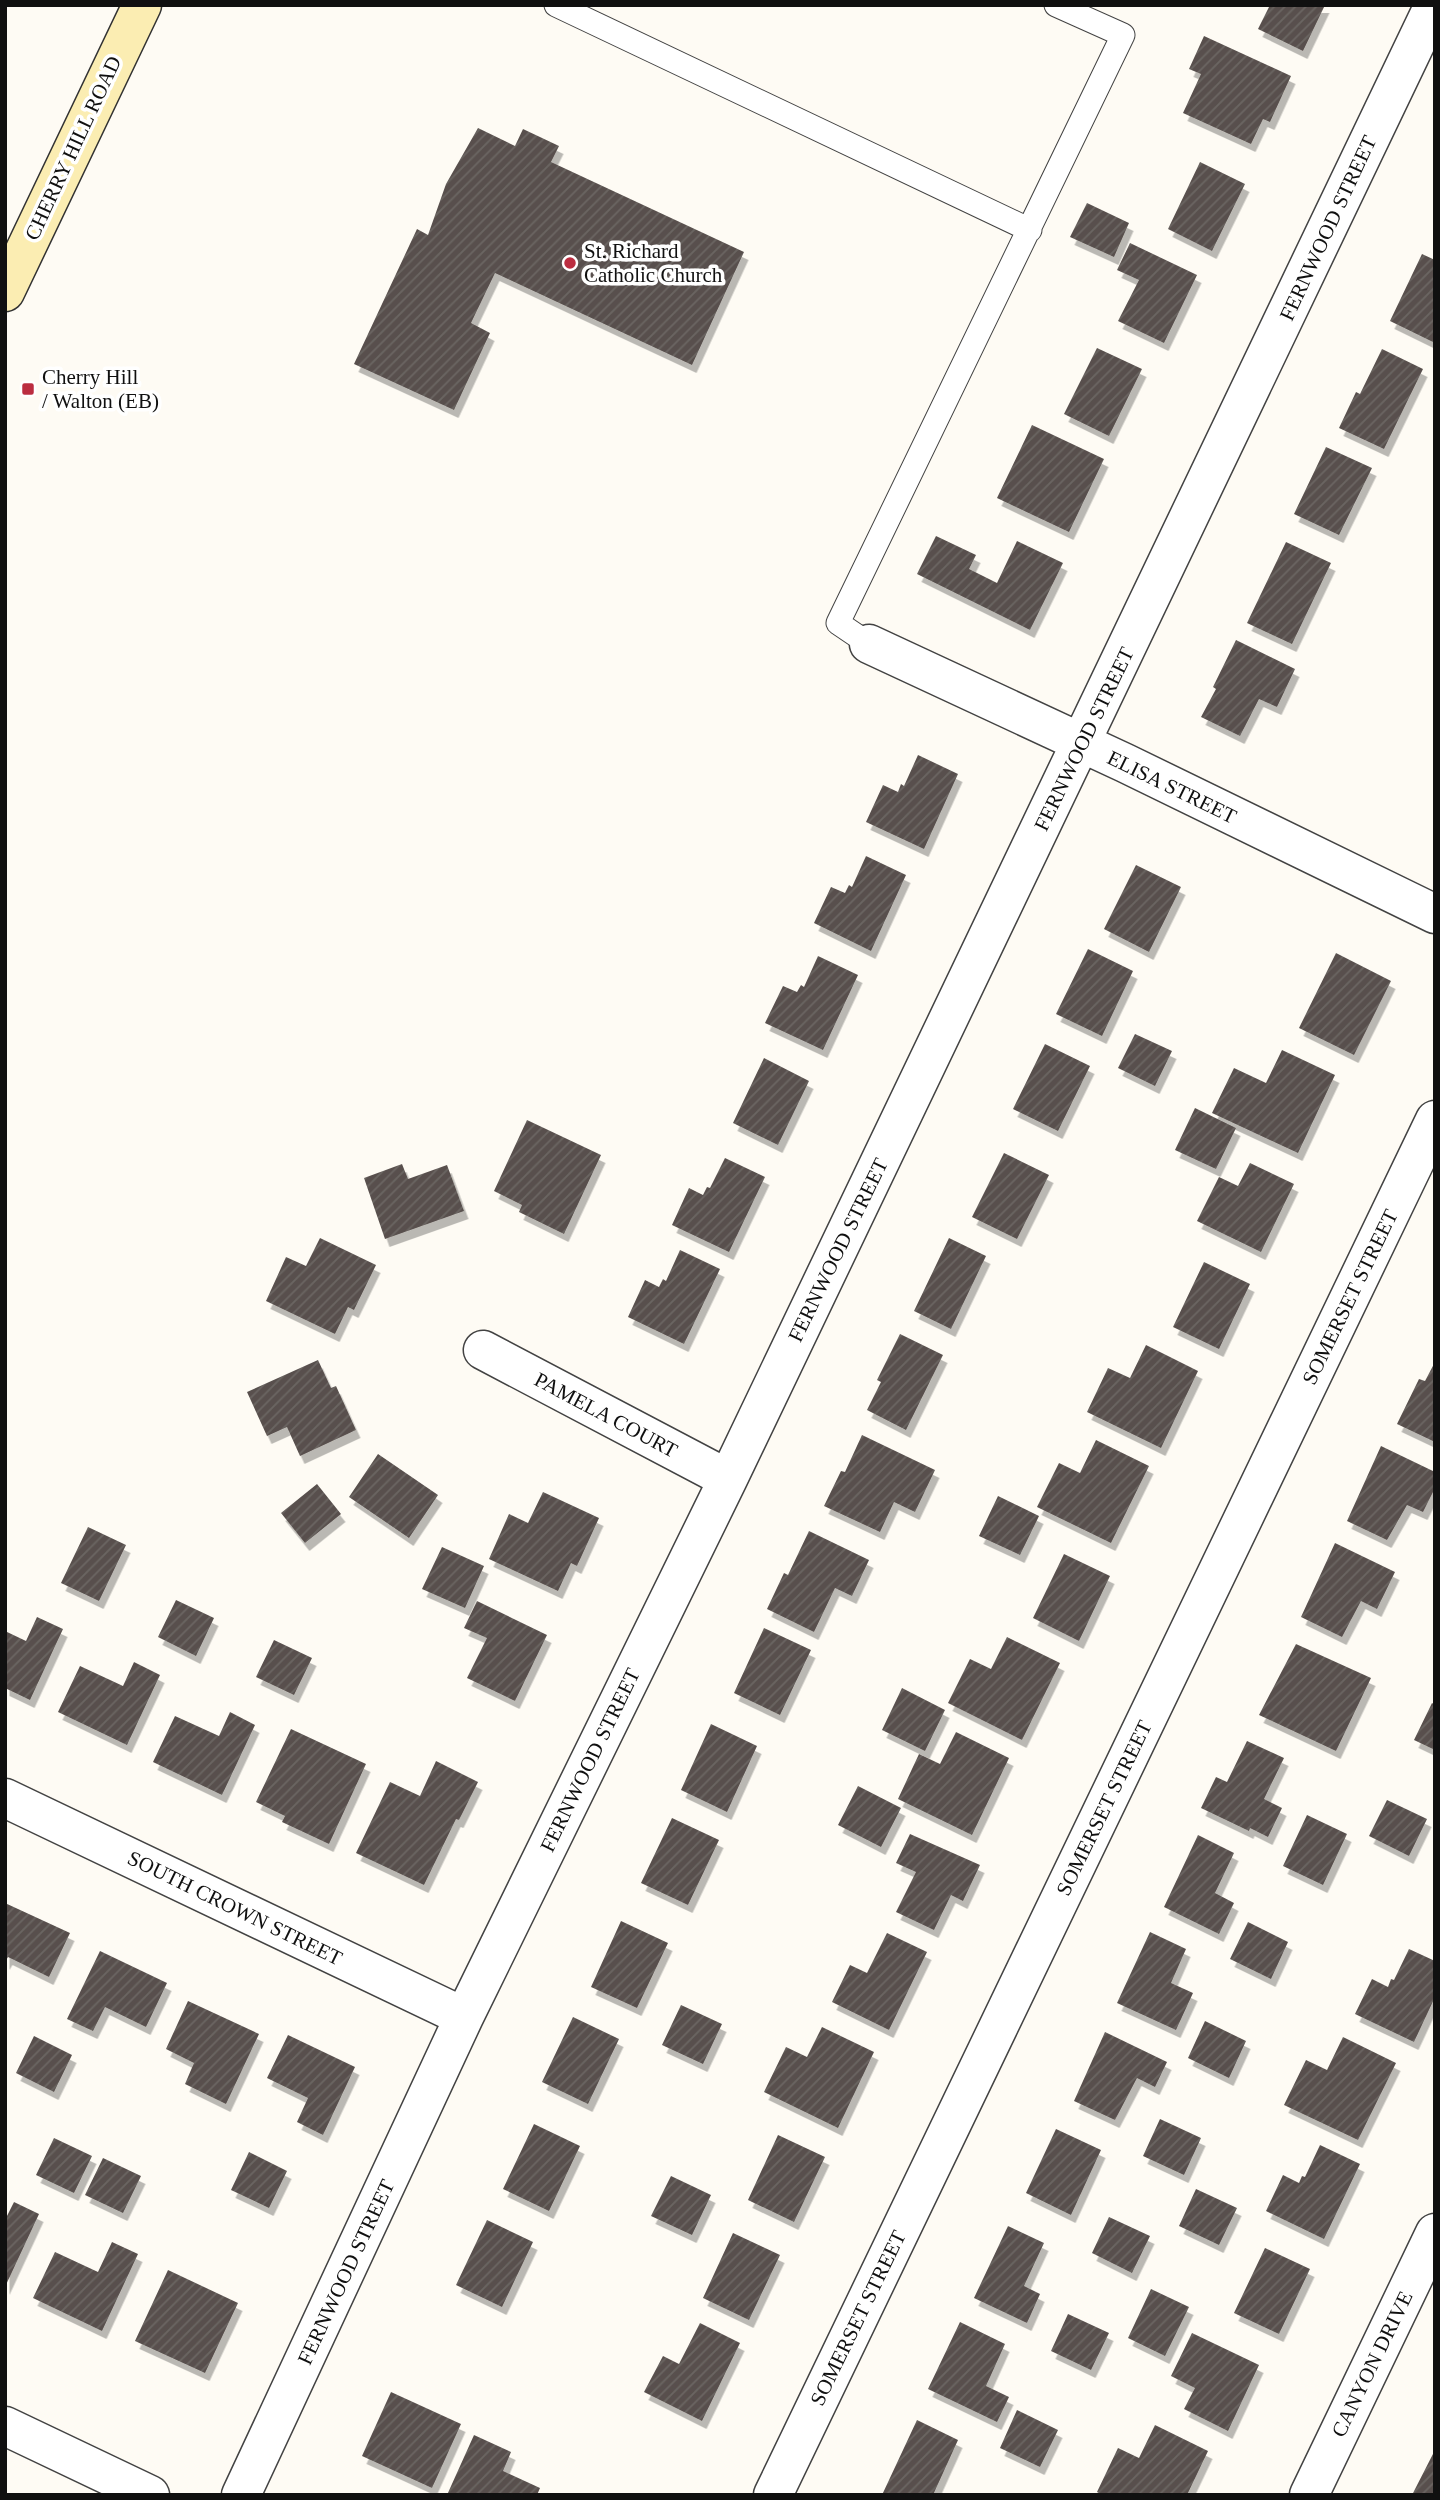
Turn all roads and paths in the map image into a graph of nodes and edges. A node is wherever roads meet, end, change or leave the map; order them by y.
1 (142, 5) edge
2 (556, 5) edge
3 (1056, 5) edge
4 (1434, 5) edge
5 (1030, 230) junction
6 (16, 244) edge
7 (5, 292) edge
8 (869, 644) joint
9 (1081, 743) junction
10 (1435, 915) edge
11 (1435, 1121) edge
12 (483, 1350) dead end
13 (728, 1479) junction
14 (5, 1798) edge
15 (464, 2017) junction
16 (1435, 2233) edge
17 (5, 2426) edge
18 (150, 2495) edge
19 (241, 2495) edge
20 (773, 2495) edge
21 (1309, 2495) edge

1 - 6 main road, CHERRY HILL ROAD
2 - 5 lane
3 - 5 lane
4 - 9 street, FERNWOOD STREET
5 - 8 lane
6 - 7 main road, CHERRY HILL ROAD
8 - 9 street, ELISA STREET
9 - 10 street, ELISA STREET
9 - 13 street, FERNWOOD STREET
11 - 20 street, SOMERSET STREET
12 - 13 street, PAMELA COURT
13 - 15 street, FERNWOOD STREET
14 - 15 street, SOUTH CROWN STREET
15 - 19 street, FERNWOOD STREET
16 - 21 street, CANYON DRIVE
17 - 18 street

